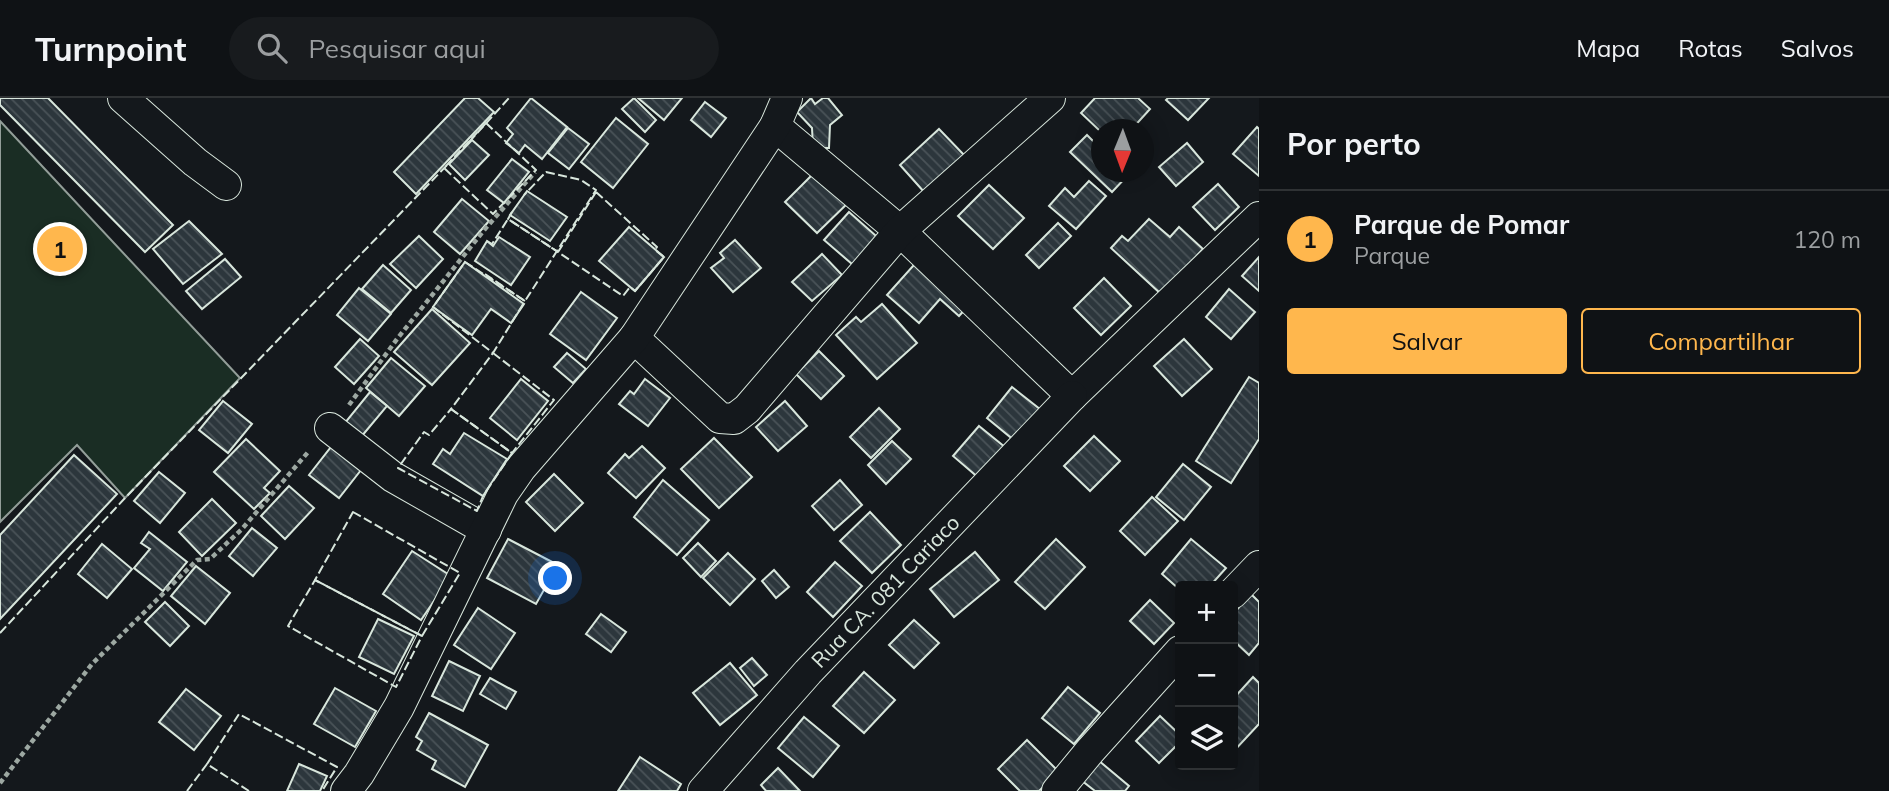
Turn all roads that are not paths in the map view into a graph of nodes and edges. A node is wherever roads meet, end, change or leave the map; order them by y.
1 (123, 98) edge
2 (787, 98) edge
3 (1050, 98) edge
4 (775, 126) junction
5 (226, 185) dead end
6 (1259, 217) edge
7 (900, 231) junction
8 (634, 338) junction
9 (1072, 396) junction
10 (330, 428) road end
11 (486, 530) junction
12 (1259, 566) edge
13 (1238, 588) edge
14 (1175, 657) edge
15 (346, 791) edge
16 (703, 791) edge
17 (1057, 791) edge

1 - 5 street
2 - 4 street
3 - 7 street
4 - 7 street
4 - 8 street
6 - 9 street, Rua CA. 081 Cariaco
7 - 8 street
7 - 9 street
8 - 11 street
9 - 16 street, Rua CA. 081 Cariaco
10 - 11 street
11 - 15 street
12 - 13 street
14 - 17 street

